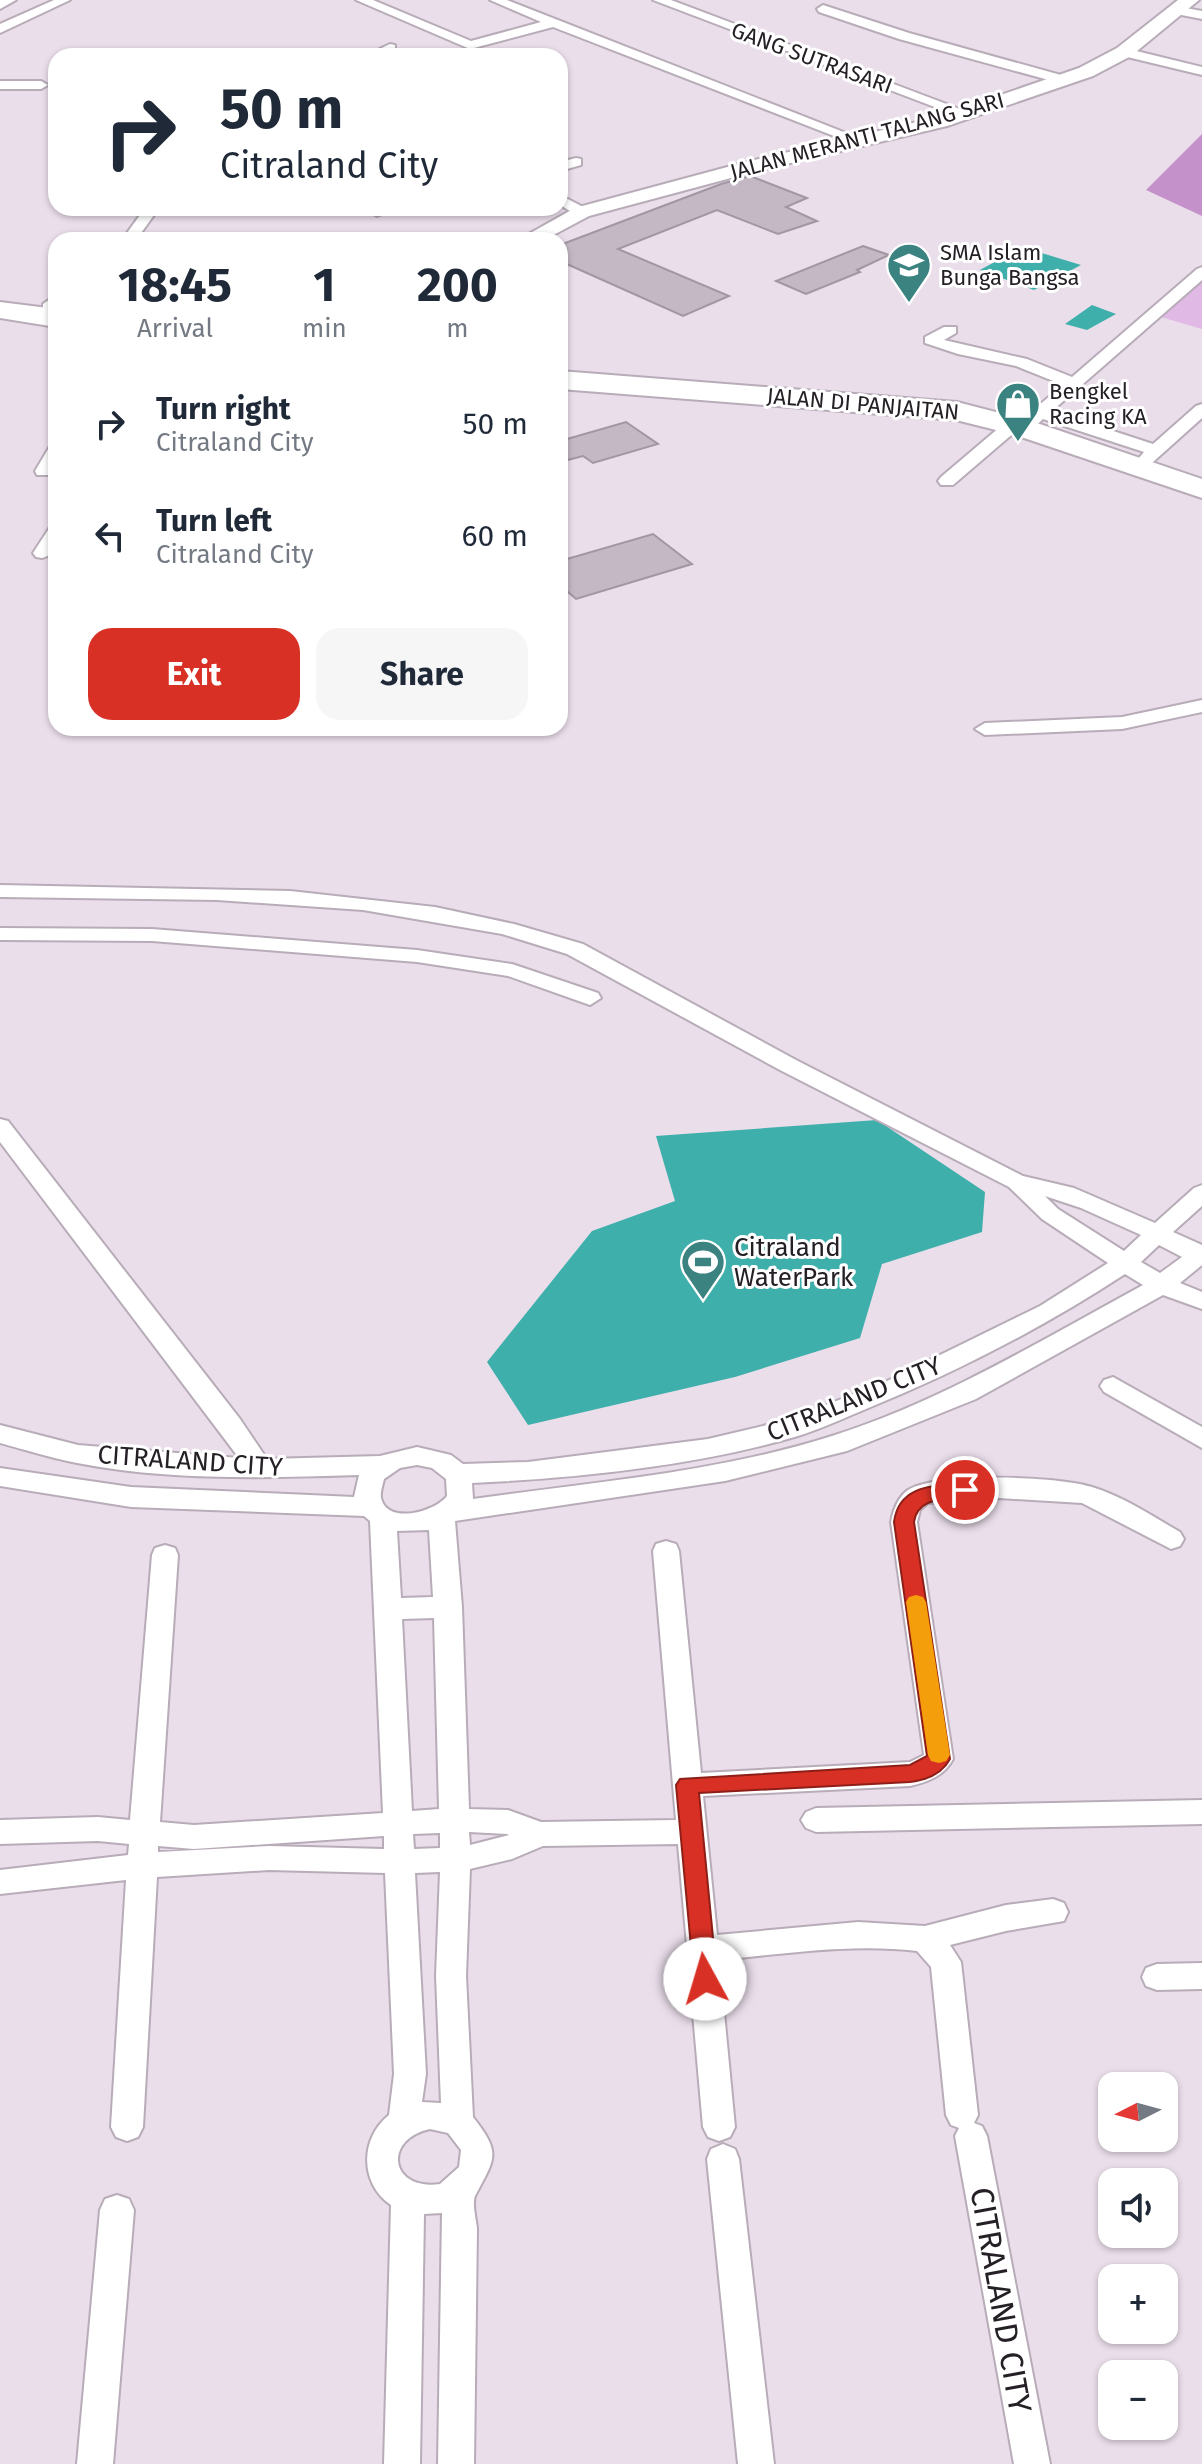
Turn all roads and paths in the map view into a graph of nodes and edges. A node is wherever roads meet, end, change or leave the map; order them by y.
1 (10, 0) edge
2 (64, 0) edge
3 (362, 0) edge
4 (496, 0) edge
5 (518, 0) edge
6 (659, 0) edge
7 (0, 5) edge
8 (1183, 5) edge
9 (823, 9) dead end
10 (532, 12) junction
11 (1202, 15) edge
12 (556, 22) junction
13 (0, 29) edge
14 (1124, 52) junction
15 (1202, 71) edge
16 (1063, 80) junction
17 (0, 85) edge
18 (41, 85) dead end
19 (966, 114) junction
20 (857, 140) junction
21 (576, 162) dead end
22 (568, 164) edge
23 (568, 204) edge
24 (582, 212) junction
25 (543, 232) edge
26 (1202, 272) edge
27 (0, 301) edge
28 (48, 307) edge
29 (48, 308) edge
30 (0, 310) edge
31 (950, 330) dead end
32 (568, 371) edge
33 (568, 381) edge
34 (1074, 384) junction
35 (1202, 409) edge
36 (1027, 421) junction
37 (1150, 454) junction
38 (48, 463) edge
39 (43, 471) dead end
40 (1202, 478) edge
41 (947, 481) dead end
42 (1202, 489) edge
43 (48, 544) edge
44 (42, 553) dead end
45 (1202, 706) edge
46 (985, 729) dead end
47 (0, 891) edge
48 (126, 894) junction
49 (163, 894) junction
50 (0, 934) edge
51 (116, 935) junction
52 (152, 935) junction
53 (590, 998) dead end
54 (0, 1126) edge
55 (1017, 1182) junction
56 (1202, 1193) edge
57 (1160, 1234) junction
58 (1201, 1255) edge
59 (1125, 1263) junction
60 (1161, 1285) junction
61 (1202, 1301) edge
62 (1113, 1386) dead end
63 (0, 1434) edge
64 (1202, 1439) edge
65 (196, 1465) junction
66 (382, 1465) junction
67 (260, 1469) junction
68 (456, 1474) junction
69 (0, 1477) edge
70 (186, 1500) junction
71 (377, 1512) junction
72 (445, 1515) junction
73 (1171, 1539) dead end
74 (666, 1551) dead end
75 (165, 1555) dead end
76 (448, 1607) junction
77 (388, 1609) junction
78 (687, 1785) junction
79 (1202, 1812) edge
80 (453, 1820) junction
81 (816, 1820) dead end
82 (399, 1825) junction
83 (0, 1832) edge
84 (692, 1832) junction
85 (540, 1834) junction
86 (144, 1835) junction
87 (455, 1857) junction
88 (400, 1861) junction
89 (142, 1867) junction
90 (0, 1882) edge
91 (1053, 1912) dead end
92 (925, 1939) junction
93 (703, 1949) junction
94 (1202, 1976) edge
95 (1157, 1977) dead end
96 (404, 2120) junction
97 (458, 2121) junction
98 (127, 2127) dead end
99 (457, 2193) junction
100 (408, 2198) junction
101 (117, 2210) dead end
102 (95, 2464) edge
103 (402, 2464) edge
104 (456, 2464) edge
105 (756, 2464) edge
106 (1032, 2464) edge

1 - 7 street
2 - 13 street
3 - 12 street
4 - 10 street
5 - 10 street
6 - 19 street, GANG SUTRASARI
8 - 11 street
8 - 14 street, JALAN MERANTI TALANG SARI
9 - 16 street
10 - 12 street
12 - 20 street
14 - 15 street
14 - 16 street, JALAN MERANTI TALANG SARI
16 - 19 street, JALAN MERANTI TALANG SARI
17 - 18 street
19 - 20 street, JALAN MERANTI TALANG SARI
20 - 24 street, JALAN MERANTI TALANG SARI
21 - 22 street
23 - 24 street
24 - 25 street, JALAN MERANTI TALANG SARI
26 - 34 street
27 - 28 highway
29 - 30 highway
31 - 34 street
32 - 36 highway
33 - 36 highway, JALAN DI PANJAITAN
34 - 36 street
35 - 37 street
36 - 37 highway
36 - 41 street
36 - 42 highway, JALAN DI PANJAITAN
37 - 40 highway
38 - 39 street
43 - 44 street
45 - 46 street
47 - 48 street
48 - 49 street
48 - 51 street
49 - 52 street
49 - 55 street
50 - 51 street
51 - 52 street
52 - 53 street
54 - 67 street
55 - 57 street
55 - 59 street
56 - 57 street, CITRALAND CITY
57 - 58 street
57 - 59 street, CITRALAND CITY
58 - 60 street, CITRALAND CITY
59 - 60 street
59 - 68 street, CITRALAND CITY
60 - 61 street
60 - 72 street, CITRALAND CITY
62 - 64 street
63 - 65 street, CITRALAND CITY
65 - 67 street, CITRALAND CITY
65 - 70 street
66 - 67 street, CITRALAND CITY
66 - 68 street, CITRALAND CITY
66 - 71 street
68 - 72 street
69 - 70 street, CITRALAND CITY
70 - 71 street, CITRALAND CITY
71 - 72 street, CITRALAND CITY
71 - 77 street
72 - 76 street
73 - 78 street
74 - 78 street
75 - 86 street
76 - 77 street
76 - 80 street
77 - 82 street
78 - 84 street
79 - 81 street
80 - 82 street
80 - 85 street
80 - 87 street
82 - 86 street
82 - 88 street
83 - 86 street
84 - 85 street
84 - 93 street
85 - 87 street
86 - 89 street
87 - 88 street
87 - 97 street
88 - 89 street
88 - 96 street
89 - 90 street
89 - 98 street
91 - 92 street
92 - 93 street
92 - 106 street, CITRALAND CITY
93 - 105 street
94 - 95 street
96 - 97 street
96 - 100 street
97 - 99 street
99 - 100 street
99 - 104 street
100 - 103 street
101 - 102 street

